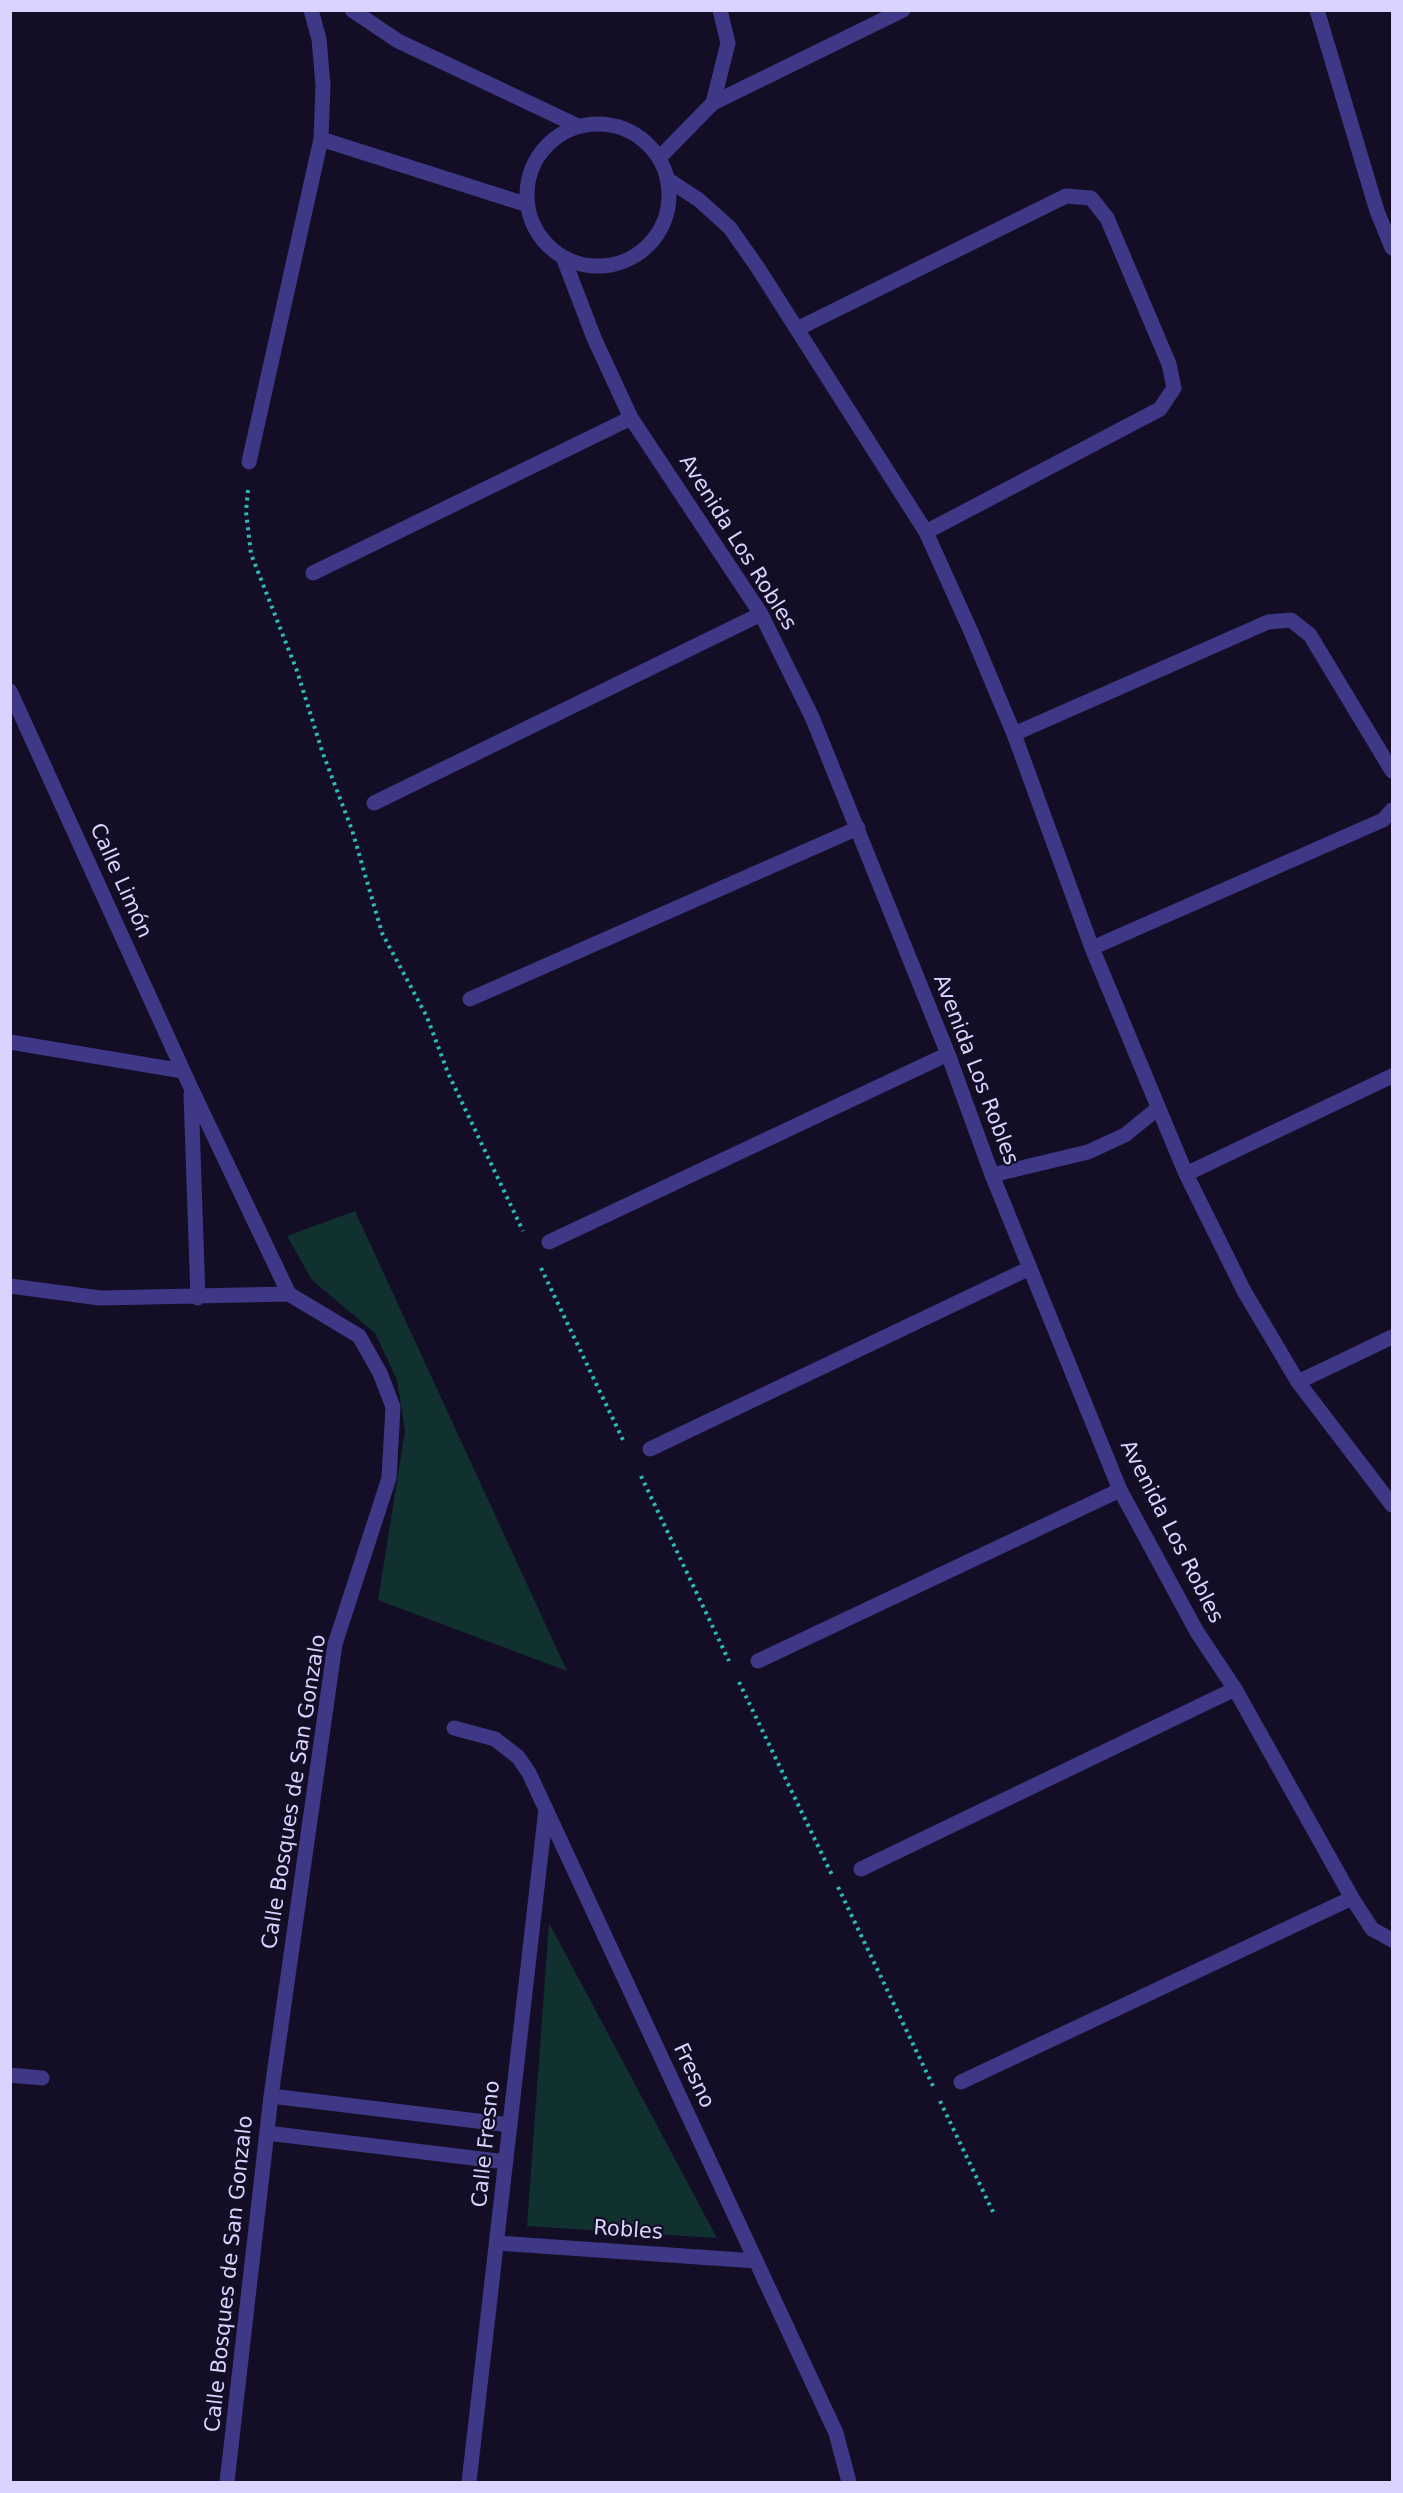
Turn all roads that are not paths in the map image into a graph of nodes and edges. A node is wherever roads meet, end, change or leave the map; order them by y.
1 (311, 10) edge
2 (352, 10) edge
3 (720, 10) edge
4 (903, 10) edge
5 (1317, 10) edge
6 (713, 103) junction
7 (578, 126) junction
8 (321, 139) junction
9 (659, 159) junction
10 (667, 179) junction
11 (528, 205) junction
12 (1377, 211) junction
13 (1392, 228) edge
14 (1392, 248) edge
15 (563, 257) junction
16 (797, 329) junction
17 (631, 418) junction
18 (249, 462) road end
19 (926, 532) junction
20 (313, 573) dead end
21 (761, 614) junction
22 (10, 691) edge
23 (1014, 734) junction
24 (1392, 771) edge
25 (374, 803) dead end
26 (1392, 810) edge
27 (858, 828) junction
28 (1092, 948) junction
29 (470, 999) dead end
30 (10, 1042) edge
31 (948, 1054) junction
32 (183, 1071) junction
33 (1392, 1076) edge
34 (190, 1088) junction
35 (1157, 1109) junction
36 (1186, 1174) junction
37 (992, 1175) junction
38 (549, 1242) dead end
39 (1030, 1268) junction
40 (10, 1286) edge
41 (289, 1294) junction
42 (198, 1298) junction
43 (1392, 1337) edge
44 (1299, 1382) junction
45 (650, 1449) dead end
46 (1120, 1490) junction
47 (1392, 1504) edge
48 (758, 1661) dead end
49 (1235, 1689) junction
50 (454, 1728) dead end
51 (546, 1809) junction
52 (861, 1869) dead end
53 (1352, 1898) junction
54 (1392, 1940) edge
55 (10, 2075) edge
56 (42, 2078) dead end
57 (961, 2082) dead end
58 (271, 2096) junction
59 (510, 2125) junction
60 (267, 2133) junction
61 (506, 2162) junction
62 (497, 2243) junction
63 (756, 2262) junction
64 (227, 2482) edge
65 (469, 2482) edge
66 (849, 2482) edge

1 - 8 street
2 - 7 street
3 - 6 street
4 - 6 street
5 - 12 street
6 - 9 street
7 - 9 street
7 - 11 street
8 - 11 street
8 - 18 street
9 - 10 street
10 - 15 street
10 - 16 street
11 - 15 street
12 - 13 street
12 - 14 street
15 - 17 street, Avenida Los Robles
16 - 19 street
16 - 19 street
17 - 20 street
17 - 21 street, Avenida Los Robles
19 - 23 street
21 - 25 street
21 - 27 street, Avenida Los Robles
22 - 32 street, Calle Limón
23 - 24 street
23 - 28 street
26 - 28 street
27 - 29 street
27 - 31 street, Avenida Los Robles
28 - 35 street
30 - 32 street
31 - 37 street, Avenida Los Robles
31 - 38 street
32 - 34 street, Calle Limón
33 - 36 street
34 - 41 street, Calle Limón
34 - 42 street, Calle Limón
35 - 36 street
35 - 37 street
36 - 44 street
37 - 39 street, Avenida Los Robles
39 - 45 street
39 - 46 street, Avenida Los Robles
40 - 42 street
41 - 42 street
41 - 58 street, Calle Bosques de San Gonzalo
43 - 44 street
44 - 47 street
46 - 48 street
46 - 49 street, Avenida Los Robles
49 - 52 street
49 - 53 street, Avenida Los Robles
50 - 51 street, Fresno
51 - 59 street, Calle Fresno
51 - 63 street, Fresno
53 - 54 street, Avenida Los Robles
53 - 57 street
55 - 56 street
58 - 59 street
58 - 60 street, Calle Bosques de San Gonzalo
59 - 61 street, Calle Fresno
60 - 61 street
60 - 64 street, Calle Bosques de San Gonzalo
61 - 62 street, Calle Fresno
62 - 63 street, Robles
62 - 65 street, Calle Fresno
63 - 66 street, Fresno

